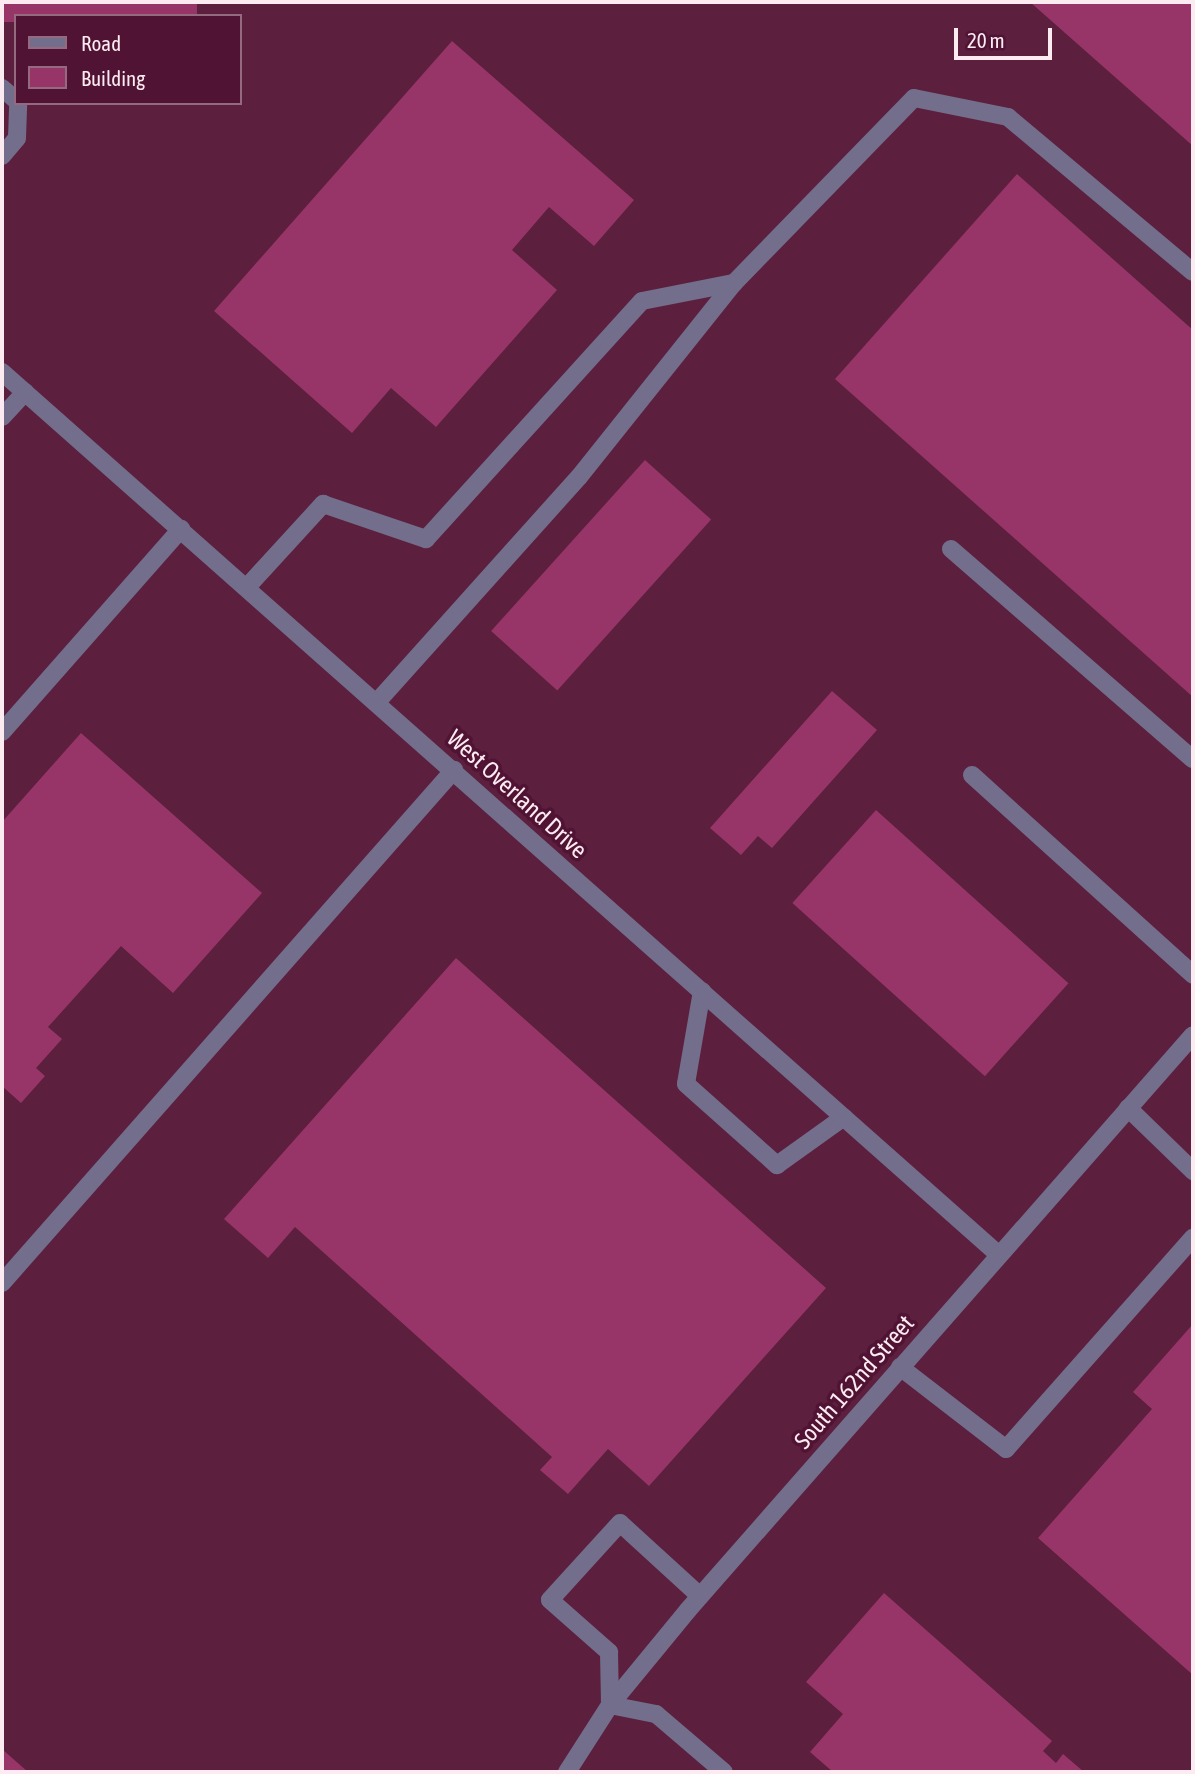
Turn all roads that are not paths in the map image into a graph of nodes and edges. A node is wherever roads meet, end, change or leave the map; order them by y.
1 (17, 105) edge
2 (2, 156) edge
3 (1193, 272) edge
4 (734, 283) junction
5 (2, 372) edge
6 (25, 392) junction
7 (2, 417) edge
8 (181, 529) junction
9 (951, 549) dead end
10 (247, 587) junction
11 (377, 702) junction
12 (2, 732) edge
13 (1193, 759) edge
14 (454, 770) junction
15 (972, 775) dead end
16 (1193, 975) edge
17 (702, 991) junction
18 (1193, 1035) edge
19 (1128, 1108) junction
20 (844, 1117) junction
21 (1193, 1171) edge
22 (1193, 1238) edge
23 (998, 1254) junction
24 (2, 1283) edge
25 (900, 1367) junction
26 (700, 1596) junction
27 (610, 1705) junction
28 (567, 1772) edge
29 (724, 1772) edge

1 - 2 street
3 - 4 street
4 - 10 street
4 - 11 street
5 - 6 street, West Overland Drive
6 - 7 street
6 - 8 street, West Overland Drive
8 - 10 street, West Overland Drive
8 - 12 street
9 - 13 street
10 - 11 street, West Overland Drive
11 - 14 street, West Overland Drive
14 - 17 street, West Overland Drive
14 - 24 street
15 - 16 street
17 - 20 street, West Overland Drive
17 - 20 street
18 - 19 street, South 162nd Street
19 - 21 street
19 - 23 street, South 162nd Street
20 - 23 street, West Overland Drive
22 - 25 street
23 - 25 street, South 162nd Street
25 - 26 street, South 162nd Street
26 - 27 street, South 162nd Street
26 - 27 street
27 - 28 street, South 162nd Street
27 - 29 street

